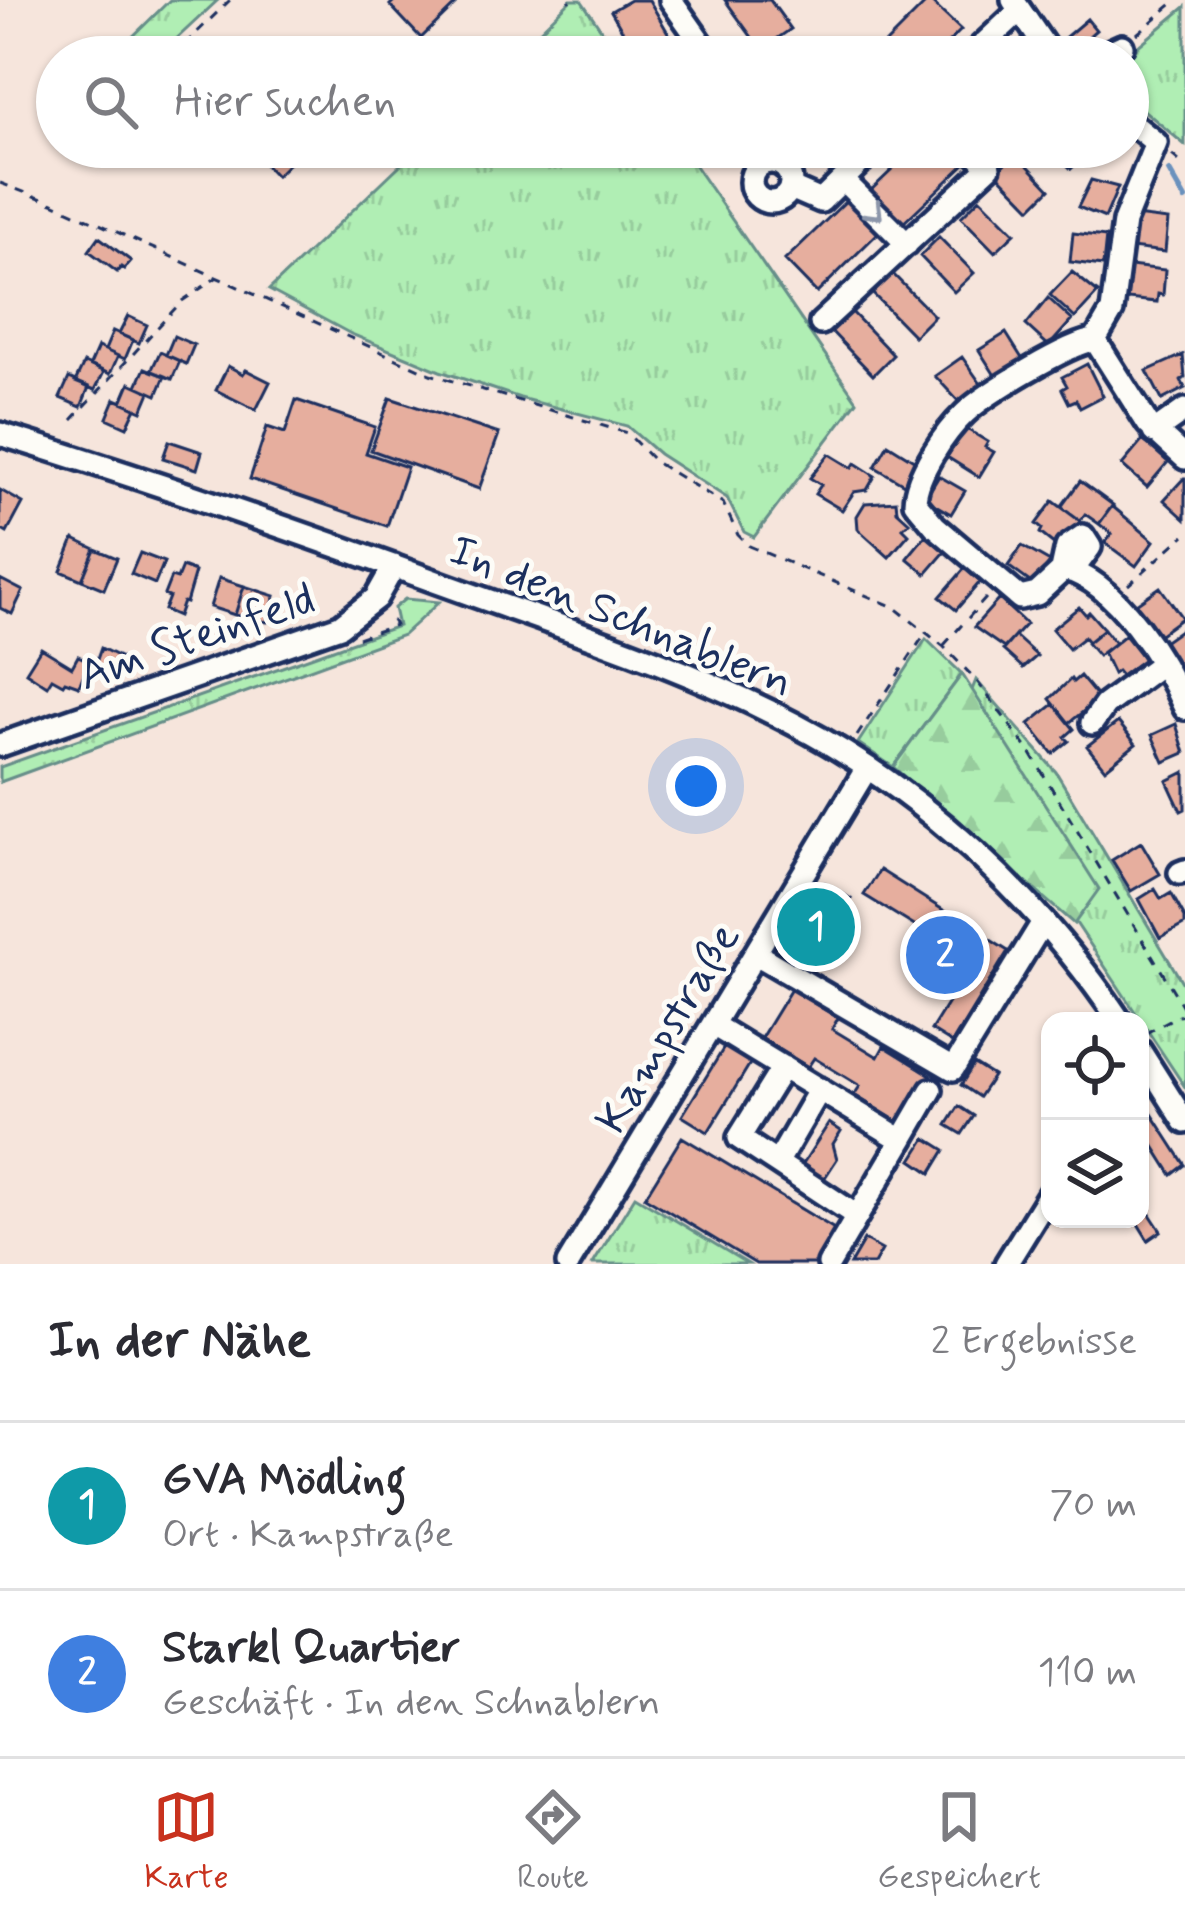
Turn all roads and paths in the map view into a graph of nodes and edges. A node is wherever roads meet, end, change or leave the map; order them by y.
1 (230, 0) edge
2 (670, 0) edge
3 (1177, 0) edge
4 (1016, 5) edge
5 (193, 36) edge
6 (696, 36) edge
7 (989, 36) edge
8 (1037, 36) edge
9 (1135, 36) edge
10 (856, 168) edge
11 (988, 168) edge
12 (1145, 168) edge
13 (843, 181) junction
14 (0, 183) edge
15 (791, 188) dead end
16 (908, 244) junction
17 (218, 276) junction
18 (821, 323) dead end
19 (1095, 340) junction
20 (1185, 410) edge
21 (72, 420) dead end
22 (1154, 432) junction
23 (0, 434) edge
24 (1185, 458) edge
25 (1185, 535) edge
26 (394, 566) junction
27 (999, 584) junction
28 (1111, 600) junction
29 (926, 632) junction
30 (943, 646) junction
31 (1162, 663) junction
32 (1185, 707) edge
33 (1092, 723) dead end
34 (0, 745) edge
35 (844, 753) junction
36 (867, 768) junction
37 (1043, 922) junction
38 (756, 953) junction
39 (1113, 1012) edge
40 (1185, 1013) edge
41 (712, 1025) junction
42 (1149, 1030) edge
43 (1149, 1063) edge
44 (783, 1066) junction
45 (820, 1089) junction
46 (932, 1090) dead end
47 (1185, 1122) edge
48 (902, 1140) junction
49 (777, 1163) junction
50 (1041, 1208) edge
51 (857, 1216) junction
52 (568, 1264) edge
53 (829, 1264) edge
54 (1006, 1264) edge

1 - 5 path
2 - 6 street
3 - 9 path
4 - 7 street
4 - 8 street
10 - 13 street
11 - 16 street
12 - 19 street
13 - 15 street
13 -> 16 street
14 - 17 path
16 - 18 street
17 - 21 path
17 - 29 path
19 - 22 street
19 - 27 street
20 - 22 street
22 - 24 street
23 - 26 street, In den Schnablern
25 - 28 path
26 - 34 street, Am Steinfeld
26 - 35 street, In den Schnablern
27 - 28 street
27 - 30 path
28 - 31 street
29 - 30 path
29 - 35 path
30 - 40 path
31 - 32 street
31 - 33 street
35 - 36 street, In den Schnablern
36 - 37 street, In den Schnablern
36 - 38 street, Kampstraße
37 - 38 street
37 - 39 street, In den Schnablern
38 - 41 street, Kampstraße
40 - 42 path
41 - 44 street
41 - 52 street, Kampstraße
43 - 47 street
44 - 45 street
44 - 49 street
45 - 48 street
45 - 49 street
46 - 48 street
48 - 51 street
49 - 51 street
50 - 54 street
51 - 53 street

